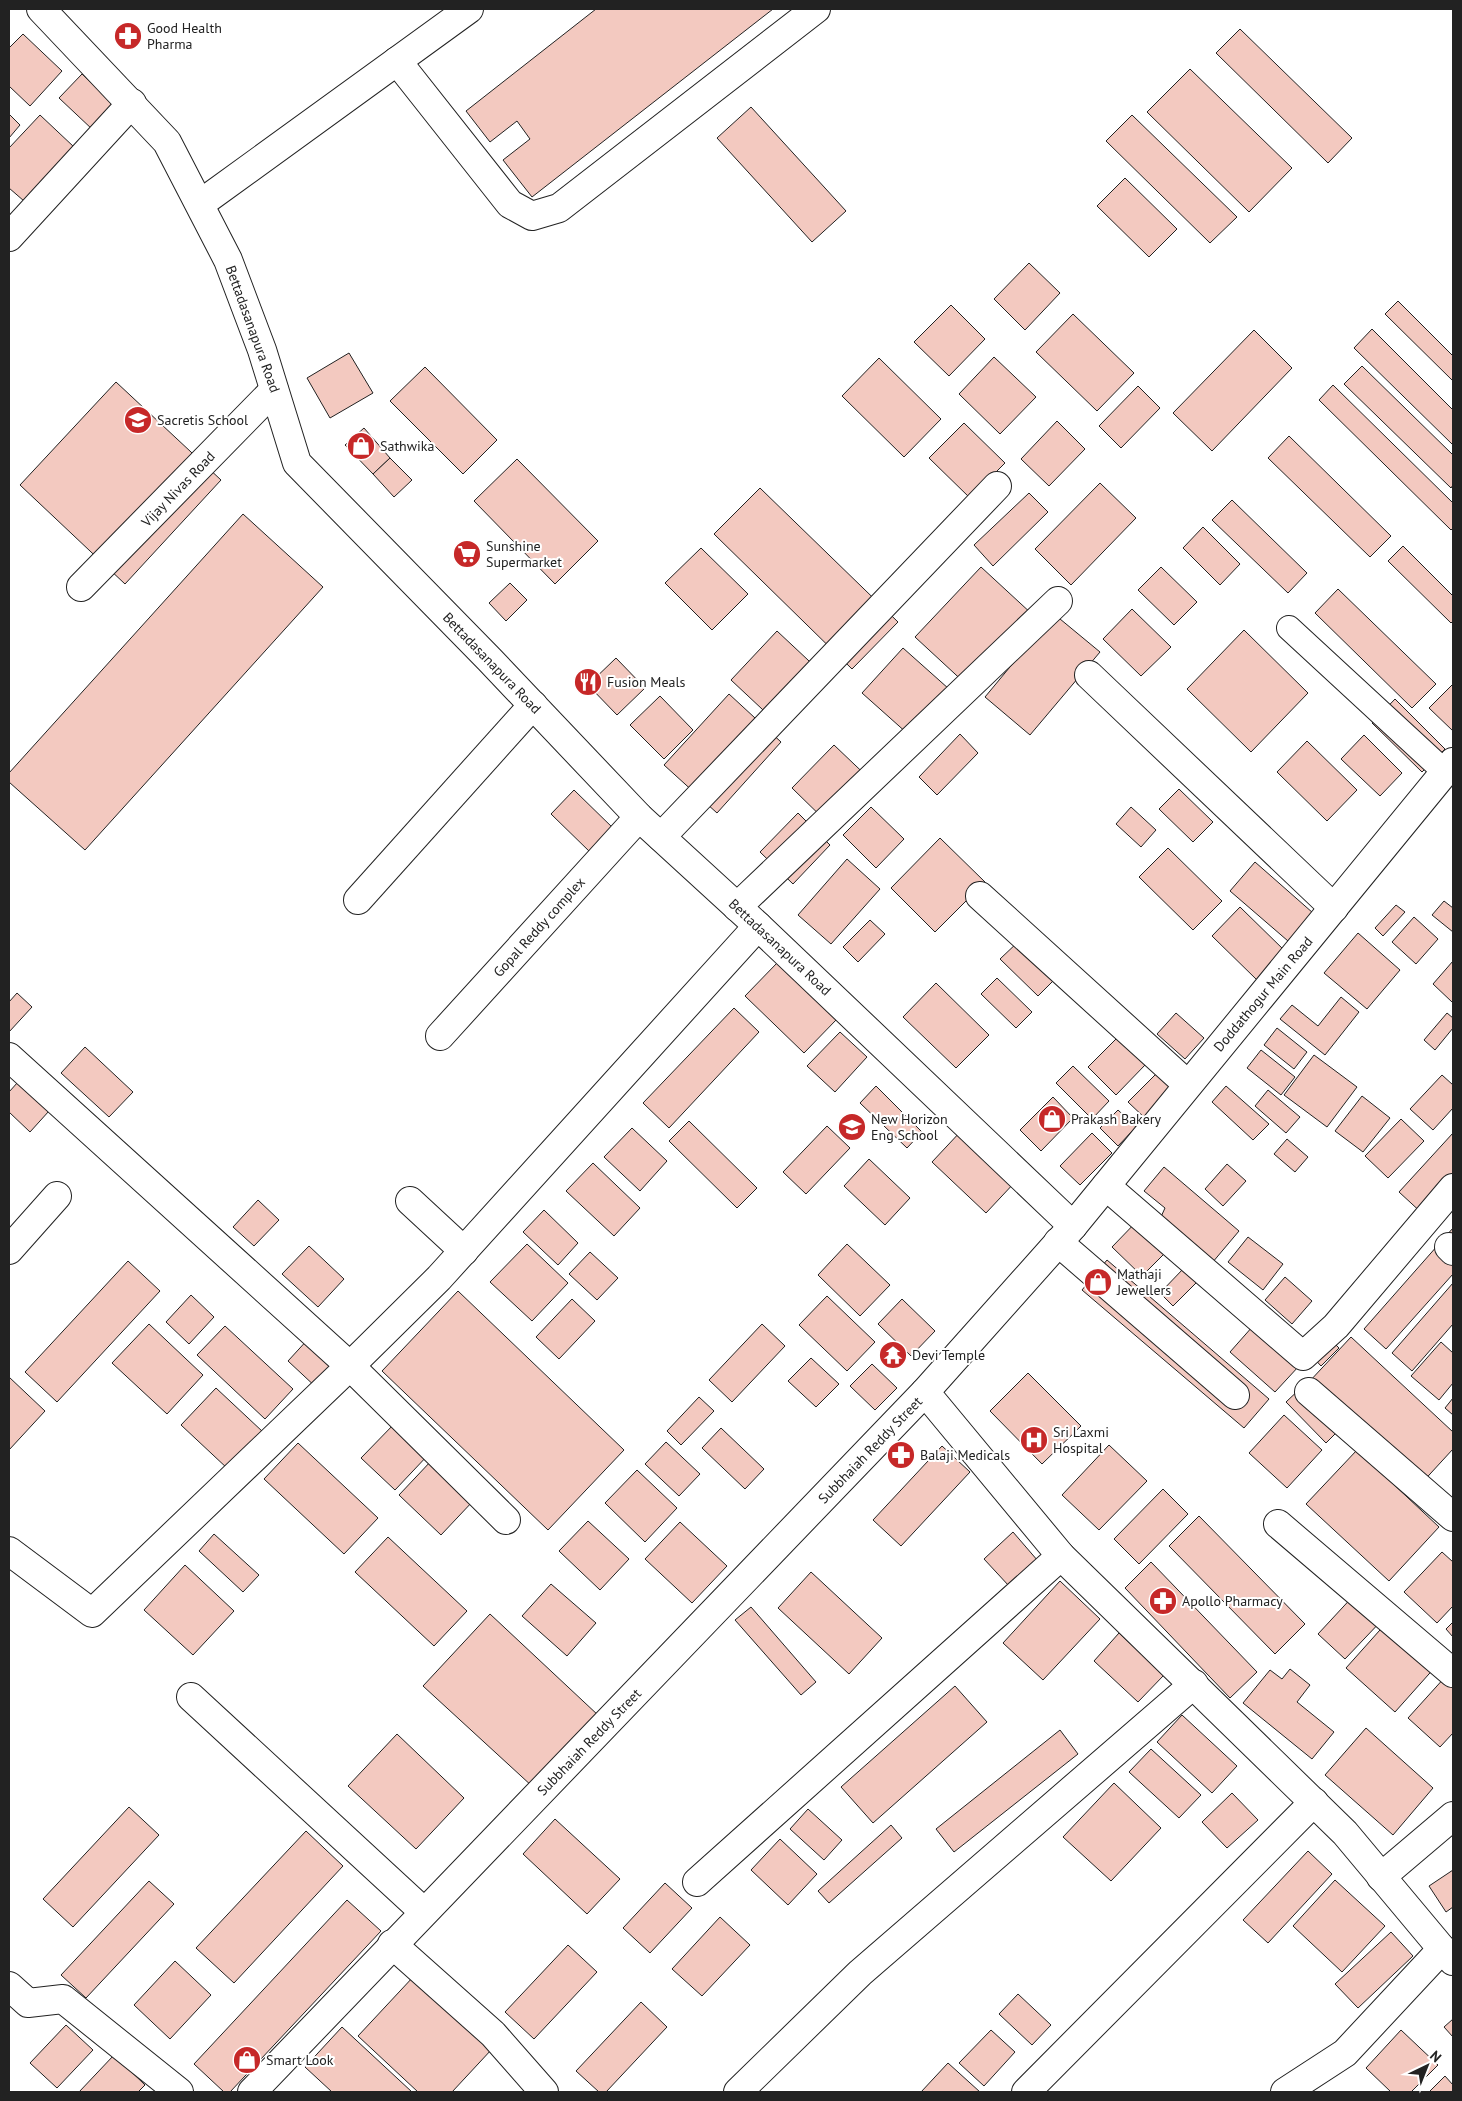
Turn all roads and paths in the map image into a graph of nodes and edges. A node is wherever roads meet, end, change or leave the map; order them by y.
1 (41, 9) edge
2 (469, 9) edge
3 (816, 9) edge
4 (398, 61) junction
5 (132, 103) junction
6 (200, 204) junction
7 (9, 238) edge
8 (274, 390) junction
9 (997, 486) dead end
10 (81, 588) dead end
11 (1058, 601) dead end
12 (1289, 628) dead end
13 (1089, 675) dead end
14 (533, 705) junction
15 (1451, 770) edge
16 (639, 817) junction
17 (661, 836) junction
18 (980, 896) dead end
19 (358, 900) dead end
20 (737, 907) junction
21 (1334, 908) junction
22 (758, 926) junction
23 (440, 1036) dead end
24 (9, 1057) edge
25 (1187, 1084) junction
26 (1106, 1186) junction
27 (1453, 1188) edge
28 (57, 1196) dead end
29 (410, 1201) dead end
30 (1066, 1234) junction
31 (9, 1250) edge
32 (464, 1251) junction
33 (350, 1366) junction
34 (925, 1392) junction
35 (1309, 1392) dead end
36 (1235, 1395) dead end
37 (1453, 1517) edge
38 (506, 1520) dead end
39 (1278, 1524) dead end
40 (9, 1551) edge
41 (1061, 1556) junction
42 (1453, 1673) edge
43 (1194, 1684) junction
44 (191, 1697) dead end
45 (1314, 1802) junction
46 (1453, 1816) edge
47 (1381, 1877) junction
48 (697, 1882) dead end
49 (424, 1912) junction
50 (392, 1944) junction
51 (1447, 1955) edge
52 (9, 1986) edge
53 (178, 2092) edge
54 (252, 2092) edge
55 (544, 2092) edge
56 (738, 2092) edge
57 (1026, 2092) edge
58 (1284, 2092) edge

1 - 5 street, Bettadasanapura Road
2 - 4 street
3 - 4 street
4 - 6 street
5 - 6 street, Bettadasanapura Road
5 - 7 street
6 - 8 street, Bettadasanapura Road
8 - 10 street, Vijay Nivas Road
8 - 14 street, Bettadasanapura Road
9 - 17 street
11 - 20 street
12 - 15 street
13 - 21 street
14 - 16 street, Bettadasanapura Road
14 - 19 street
15 - 21 street, Doddathogur Main Road
16 - 17 street, Bettadasanapura Road
16 - 23 street, Gopal Reddy complex
17 - 20 street, Bettadasanapura Road
18 - 25 street
20 - 22 street, Bettadasanapura Road
21 - 25 street, Doddathogur Main Road
22 - 30 street, Bettadasanapura Road
22 - 32 street
24 - 33 street
25 - 26 street, Doddathogur Main Road
26 - 27 street
26 - 30 street, Doddathogur Main Road
28 - 31 street
29 - 32 street
30 - 34 street, Subbhaiah Reddy Street
30 - 36 street, Bettadasanapura Road
32 - 33 street
33 - 38 street
33 - 40 street
34 - 41 street
34 - 49 street, Subbhaiah Reddy Street
35 - 37 street
39 - 42 street
41 - 43 street
41 - 48 street
43 - 45 street
43 - 56 street
44 - 49 street
45 - 47 street
45 - 57 street
46 - 47 street
47 - 51 street
49 - 50 street, Subbhaiah Reddy Street
50 - 54 street, Subbhaiah Reddy Street
50 - 55 street
51 - 58 street
52 - 53 street

